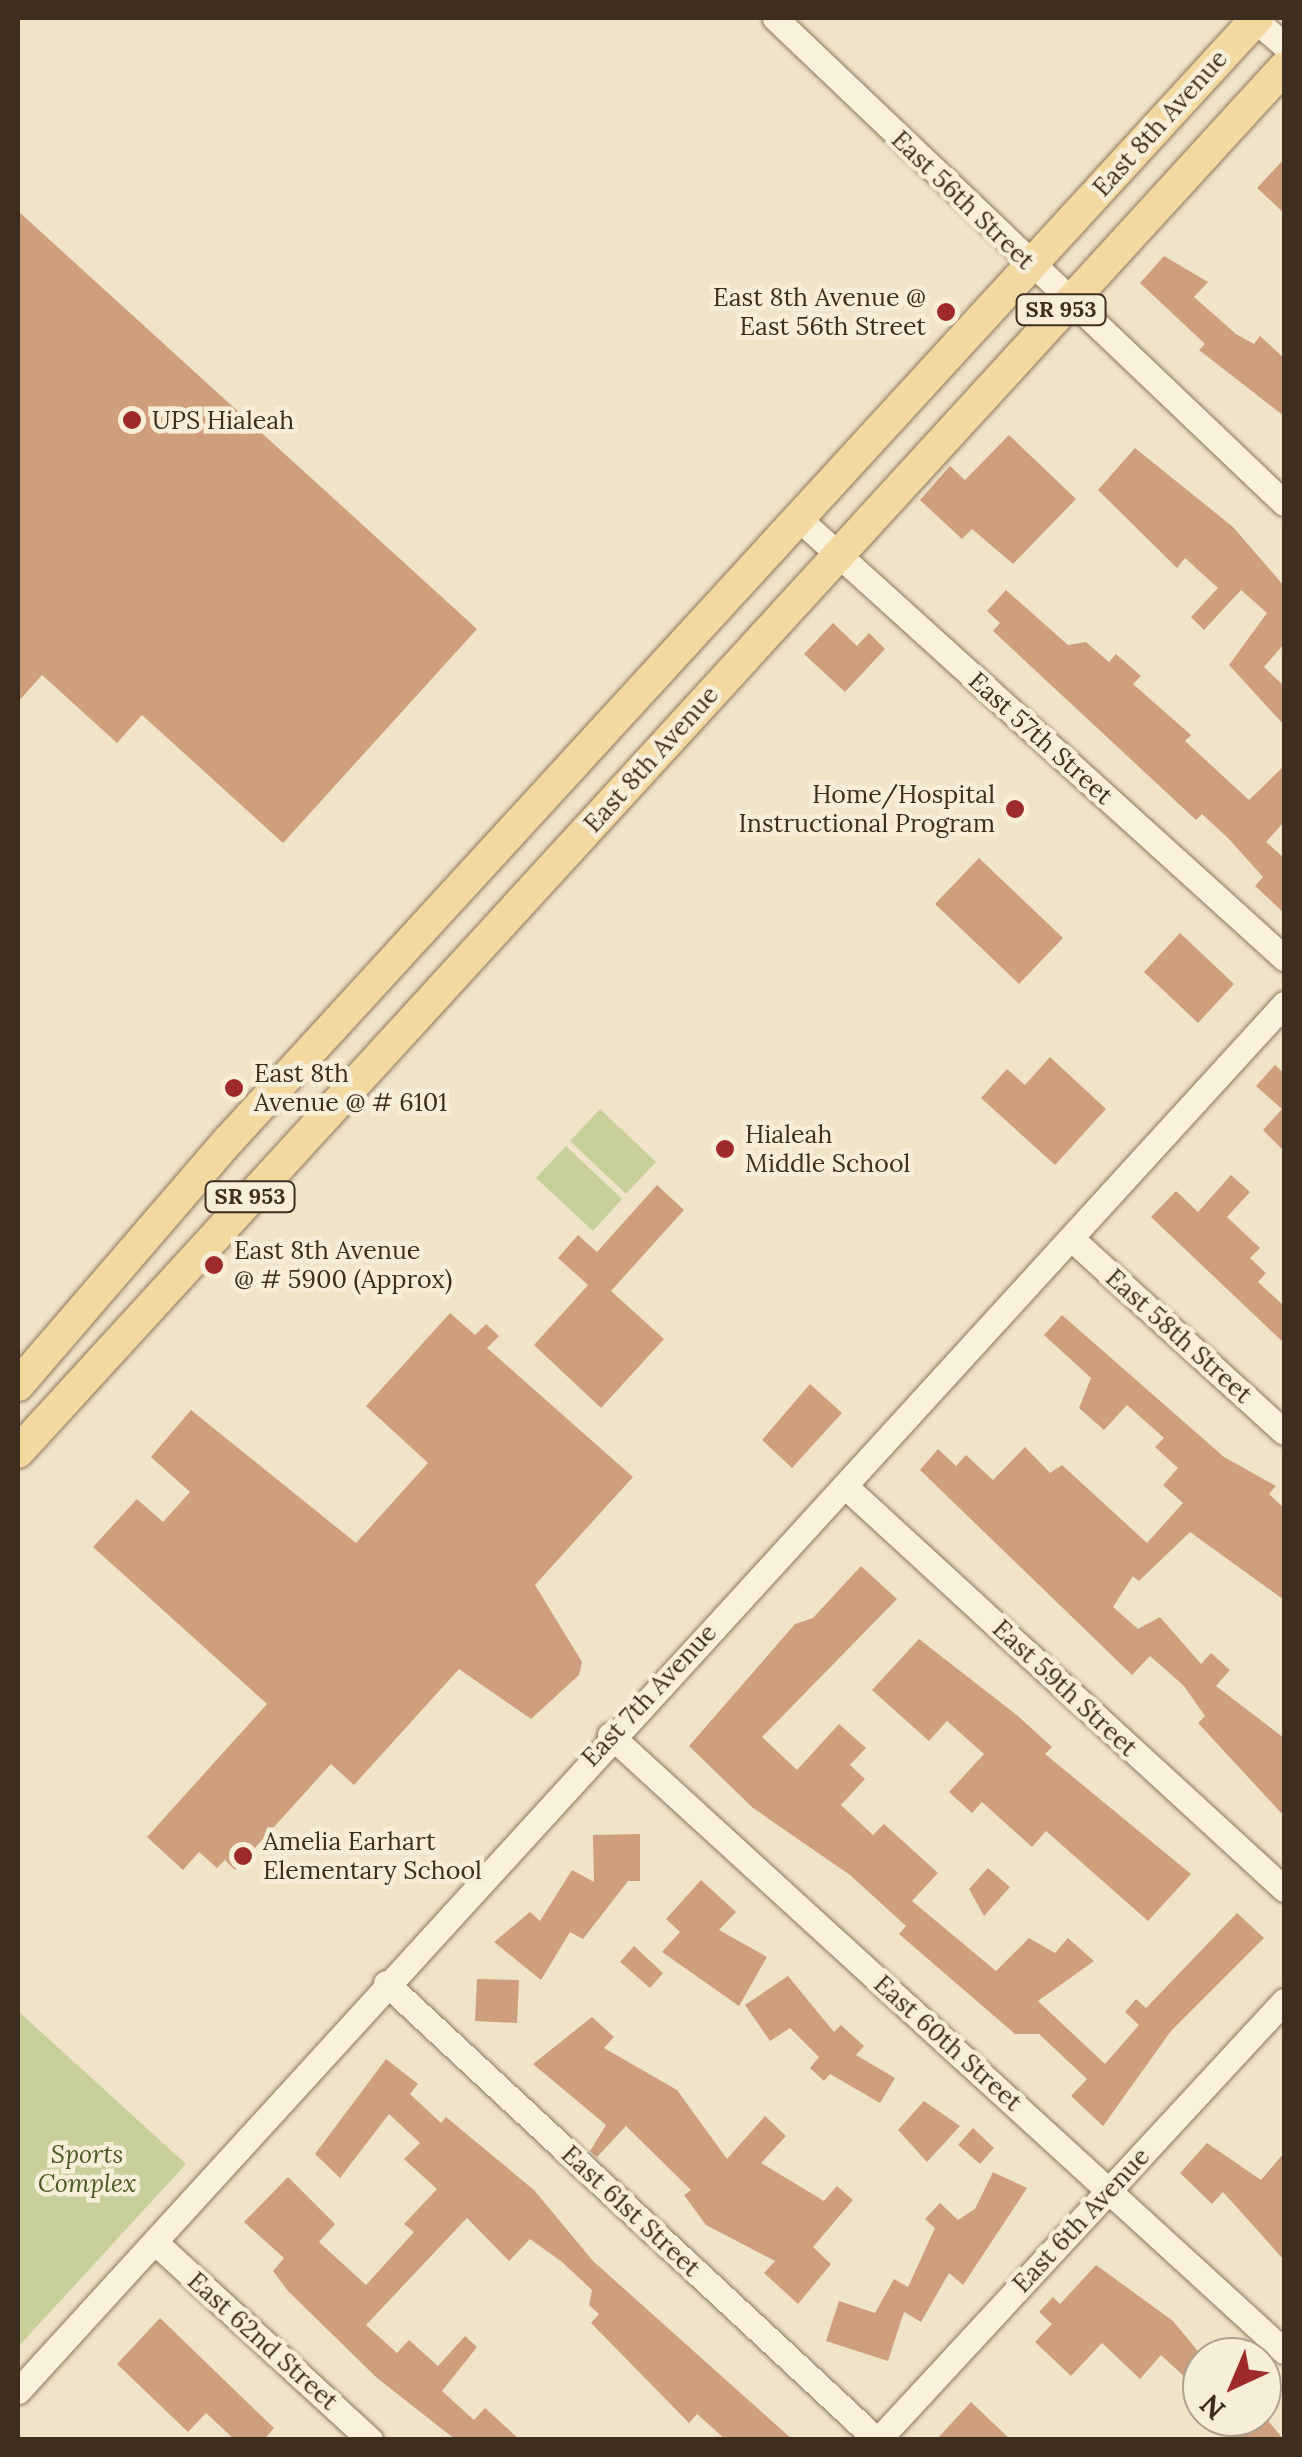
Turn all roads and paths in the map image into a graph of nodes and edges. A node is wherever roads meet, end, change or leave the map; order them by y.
1 (775, 18) edge
2 (1255, 18) edge
3 (1284, 45) edge
4 (1284, 68) edge
5 (1030, 266) junction
6 (1068, 303) junction
7 (1284, 502) edge
8 (798, 518) junction
9 (838, 554) junction
10 (442, 907) junction
11 (483, 943) junction
12 (1284, 958) edge
13 (1284, 1004) edge
14 (1074, 1240) junction
15 (104, 1286) junction
16 (138, 1320) junction
17 (18, 1385) edge
18 (1284, 1432) edge
19 (18, 1452) edge
20 (845, 1486) junction
21 (610, 1736) junction
22 (1284, 1889) edge
23 (386, 1982) junction
24 (1284, 2001) edge
25 (1109, 2190) junction
26 (156, 2244) junction
27 (1284, 2351) edge
28 (18, 2391) edge
29 (370, 2440) edge
30 (878, 2440) edge

1 - 5 street, East 56th Street
2 - 3 street
2 - 5 main road, East 8th Avenue / SR 953
4 - 6 main road, East 8th Avenue / SR 953
5 - 6 street, East 56th Street
5 - 8 main road, East 8th Avenue / SR 953
6 - 7 street, East 56th Street
6 - 9 main road, East 8th Avenue / SR 953
8 - 9 street, East 57th Street
8 - 10 main road, East 8th Avenue / SR 953
9 - 11 main road, East 8th Avenue / SR 953
9 - 12 street, East 57th Street
10 - 11 main road
10 - 15 main road, East 8th Avenue / SR 953
11 - 16 main road, East 8th Avenue / SR 953
13 - 14 street, East 7th Avenue
14 - 18 street, East 58th Street
14 - 20 street, East 7th Avenue
15 - 16 main road
15 - 17 main road, East 8th Avenue / SR 953
16 - 19 main road, East 8th Avenue / SR 953
20 - 21 street, East 7th Avenue
20 - 22 street, East 59th Street
21 - 23 street, East 7th Avenue
21 - 25 street, East 60th Street
23 - 26 street, East 7th Avenue
23 - 30 street, East 61st Street
24 - 25 street, East 6th Avenue
25 - 27 street, East 60th Street
25 - 30 street, East 6th Avenue
26 - 28 street, East 7th Avenue
26 - 29 street, East 62nd Street

